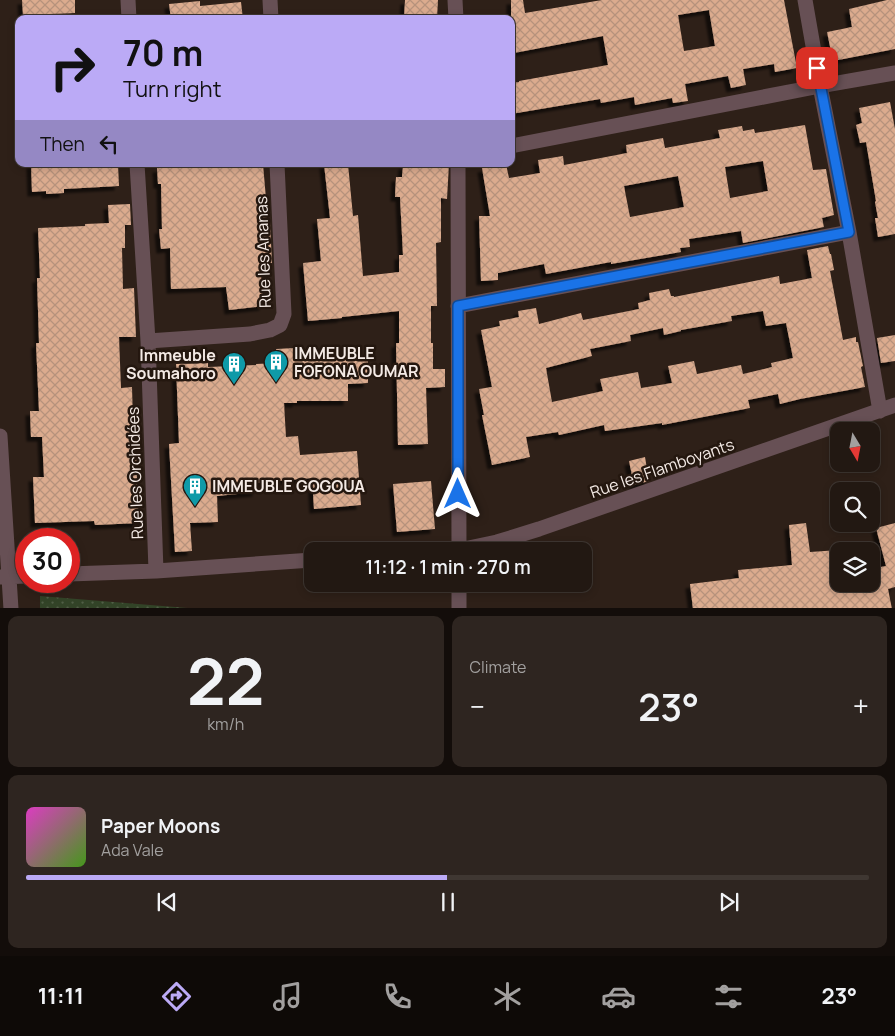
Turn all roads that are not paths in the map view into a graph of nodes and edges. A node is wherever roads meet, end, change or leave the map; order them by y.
1 (128, 0) edge
2 (270, 0) edge
3 (455, 0) edge
4 (805, 0) edge
5 (129, 15) edge
6 (271, 15) edge
7 (456, 15) edge
8 (895, 74) edge
9 (820, 86) junction
10 (515, 145) edge
11 (137, 167) edge
12 (277, 167) edge
13 (458, 167) edge
14 (849, 232) junction
15 (458, 306) junction
16 (148, 341) junction
17 (895, 405) edge
18 (880, 411) junction
19 (0, 436) edge
20 (459, 542) edge
21 (497, 542) edge
22 (304, 561) edge
23 (156, 571) junction
24 (80, 574) edge
25 (5, 576) edge
26 (459, 592) edge
27 (11, 608) edge
28 (459, 608) edge

1 - 5 street
2 - 6 street
3 - 7 street
4 - 9 street
8 - 9 street
9 - 10 street
9 - 14 street
11 - 16 street, Rue les Orchidées
12 - 16 street, Rue les Ananas
13 - 15 street
14 - 15 street
14 - 18 street
15 - 20 street
16 - 23 street, Rue les Orchidées
17 - 18 street, Rue les Flamboyants
18 - 21 street, Rue les Flamboyants
19 - 25 street
22 - 23 street
23 - 24 street
25 - 27 street
26 - 28 street

